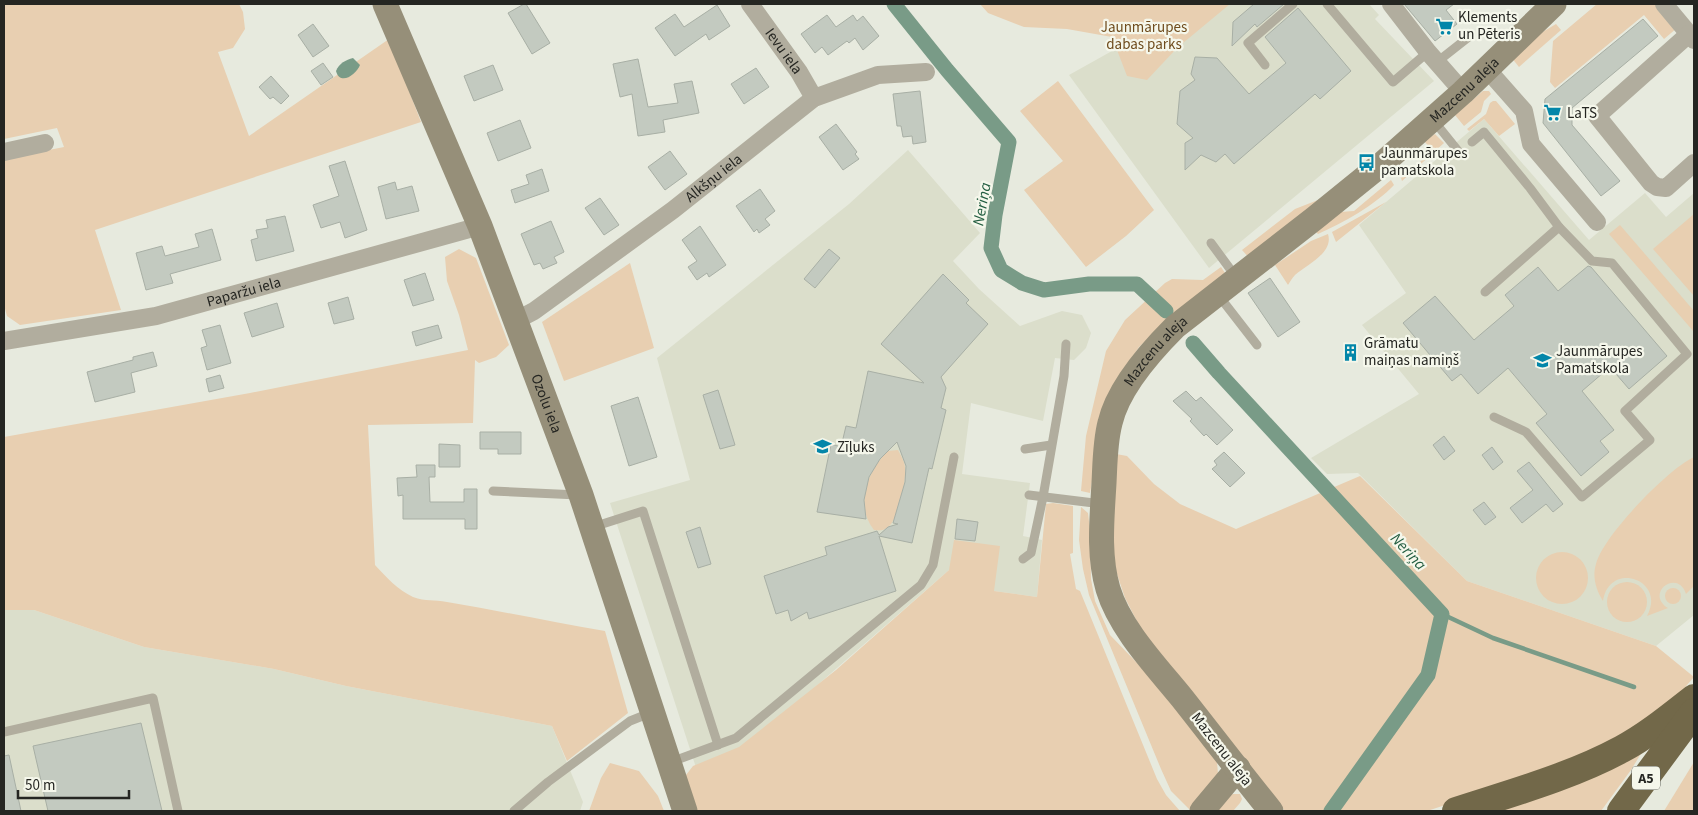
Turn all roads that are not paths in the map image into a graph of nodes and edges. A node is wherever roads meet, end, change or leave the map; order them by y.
1 (385, 4) edge
2 (750, 4) edge
3 (1293, 4) edge
4 (1327, 4) edge
5 (1391, 4) edge
6 (1554, 4) edge
7 (1664, 4) edge
8 (1470, 36) dead end
9 (1692, 37) edge
10 (1432, 57) junction
11 (1265, 65) dead end
12 (1486, 68) junction
13 (926, 72) dead end
14 (1462, 92) junction
15 (814, 98) junction
16 (1433, 119) junction
17 (1472, 142) dead end
18 (45, 143) dead end
19 (4, 152) edge
20 (1459, 152) dead end
21 (1694, 163) edge
22 (1597, 222) dead end
23 (480, 226) junction
24 (1559, 227) junction
25 (1210, 243) dead end
26 (1237, 278) junction
27 (1485, 292) dead end
28 (1218, 294) junction
29 (515, 321) junction
30 (4, 341) edge
31 (1066, 344) dead end
32 (1257, 345) dead end
33 (1494, 417) dead end
34 (1051, 445) junction
35 (1025, 449) dead end
36 (954, 457) dead end
37 (493, 491) dead end
38 (581, 495) junction
39 (1029, 495) dead end
40 (1043, 497) junction
41 (1102, 504) junction
42 (591, 527) junction
43 (1024, 559) dead end
44 (1694, 698) edge
45 (653, 712) junction
46 (1694, 712) edge
47 (4, 732) edge
48 (1671, 744) junction
49 (718, 745) junction
50 (669, 763) junction
51 (1238, 768) junction
52 (1265, 809) edge
53 (178, 811) edge
54 (514, 811) edge
55 (685, 811) edge
56 (1202, 811) edge
57 (1456, 811) edge
58 (1622, 811) edge
59 (1639, 811) edge

1 - 23 main road, Ozolu iela
2 - 15 street, Ievu iela
3 - 11 lane
4 - 10 lane
5 - 10 street
6 - 12 main road, Mazcenu aleja
7 - 9 street
8 - 10 lane
9 - 21 street
10 - 14 street
12 - 14 main road, Mazcenu aleja
12 - 22 street
13 - 15 street, Alkšņu iela
14 - 16 main road, Mazcenu aleja
15 - 29 street, Alkšņu iela
16 - 20 lane
16 - 26 main road, Mazcenu aleja
17 - 24 lane
18 - 19 street
23 - 29 main road, Ozolu iela
23 - 30 street, Paparžu iela
24 - 27 lane
24 - 33 lane
25 - 26 lane
26 - 28 main road, Mazcenu aleja
28 - 32 lane
28 - 41 main road, Mazcenu aleja
29 - 38 main road, Ozolu iela
31 - 34 lane
34 - 35 lane
34 - 40 lane
36 - 49 lane
37 - 38 lane
38 - 42 main road, Ozolu iela
39 - 40 lane
40 - 41 lane
40 - 43 lane
41 - 51 main road, Mazcenu aleja
42 - 45 main road, Ozolu iela
42 - 49 lane
44 - 57 highway
45 - 50 main road, Ozolu iela
45 - 54 lane
46 - 48 highway, A5
47 - 53 lane
48 - 58 highway, A5
48 - 59 highway
49 - 50 lane
50 - 55 main road, Ozolu iela
51 - 52 main road, Mazcenu aleja
51 - 56 main road

